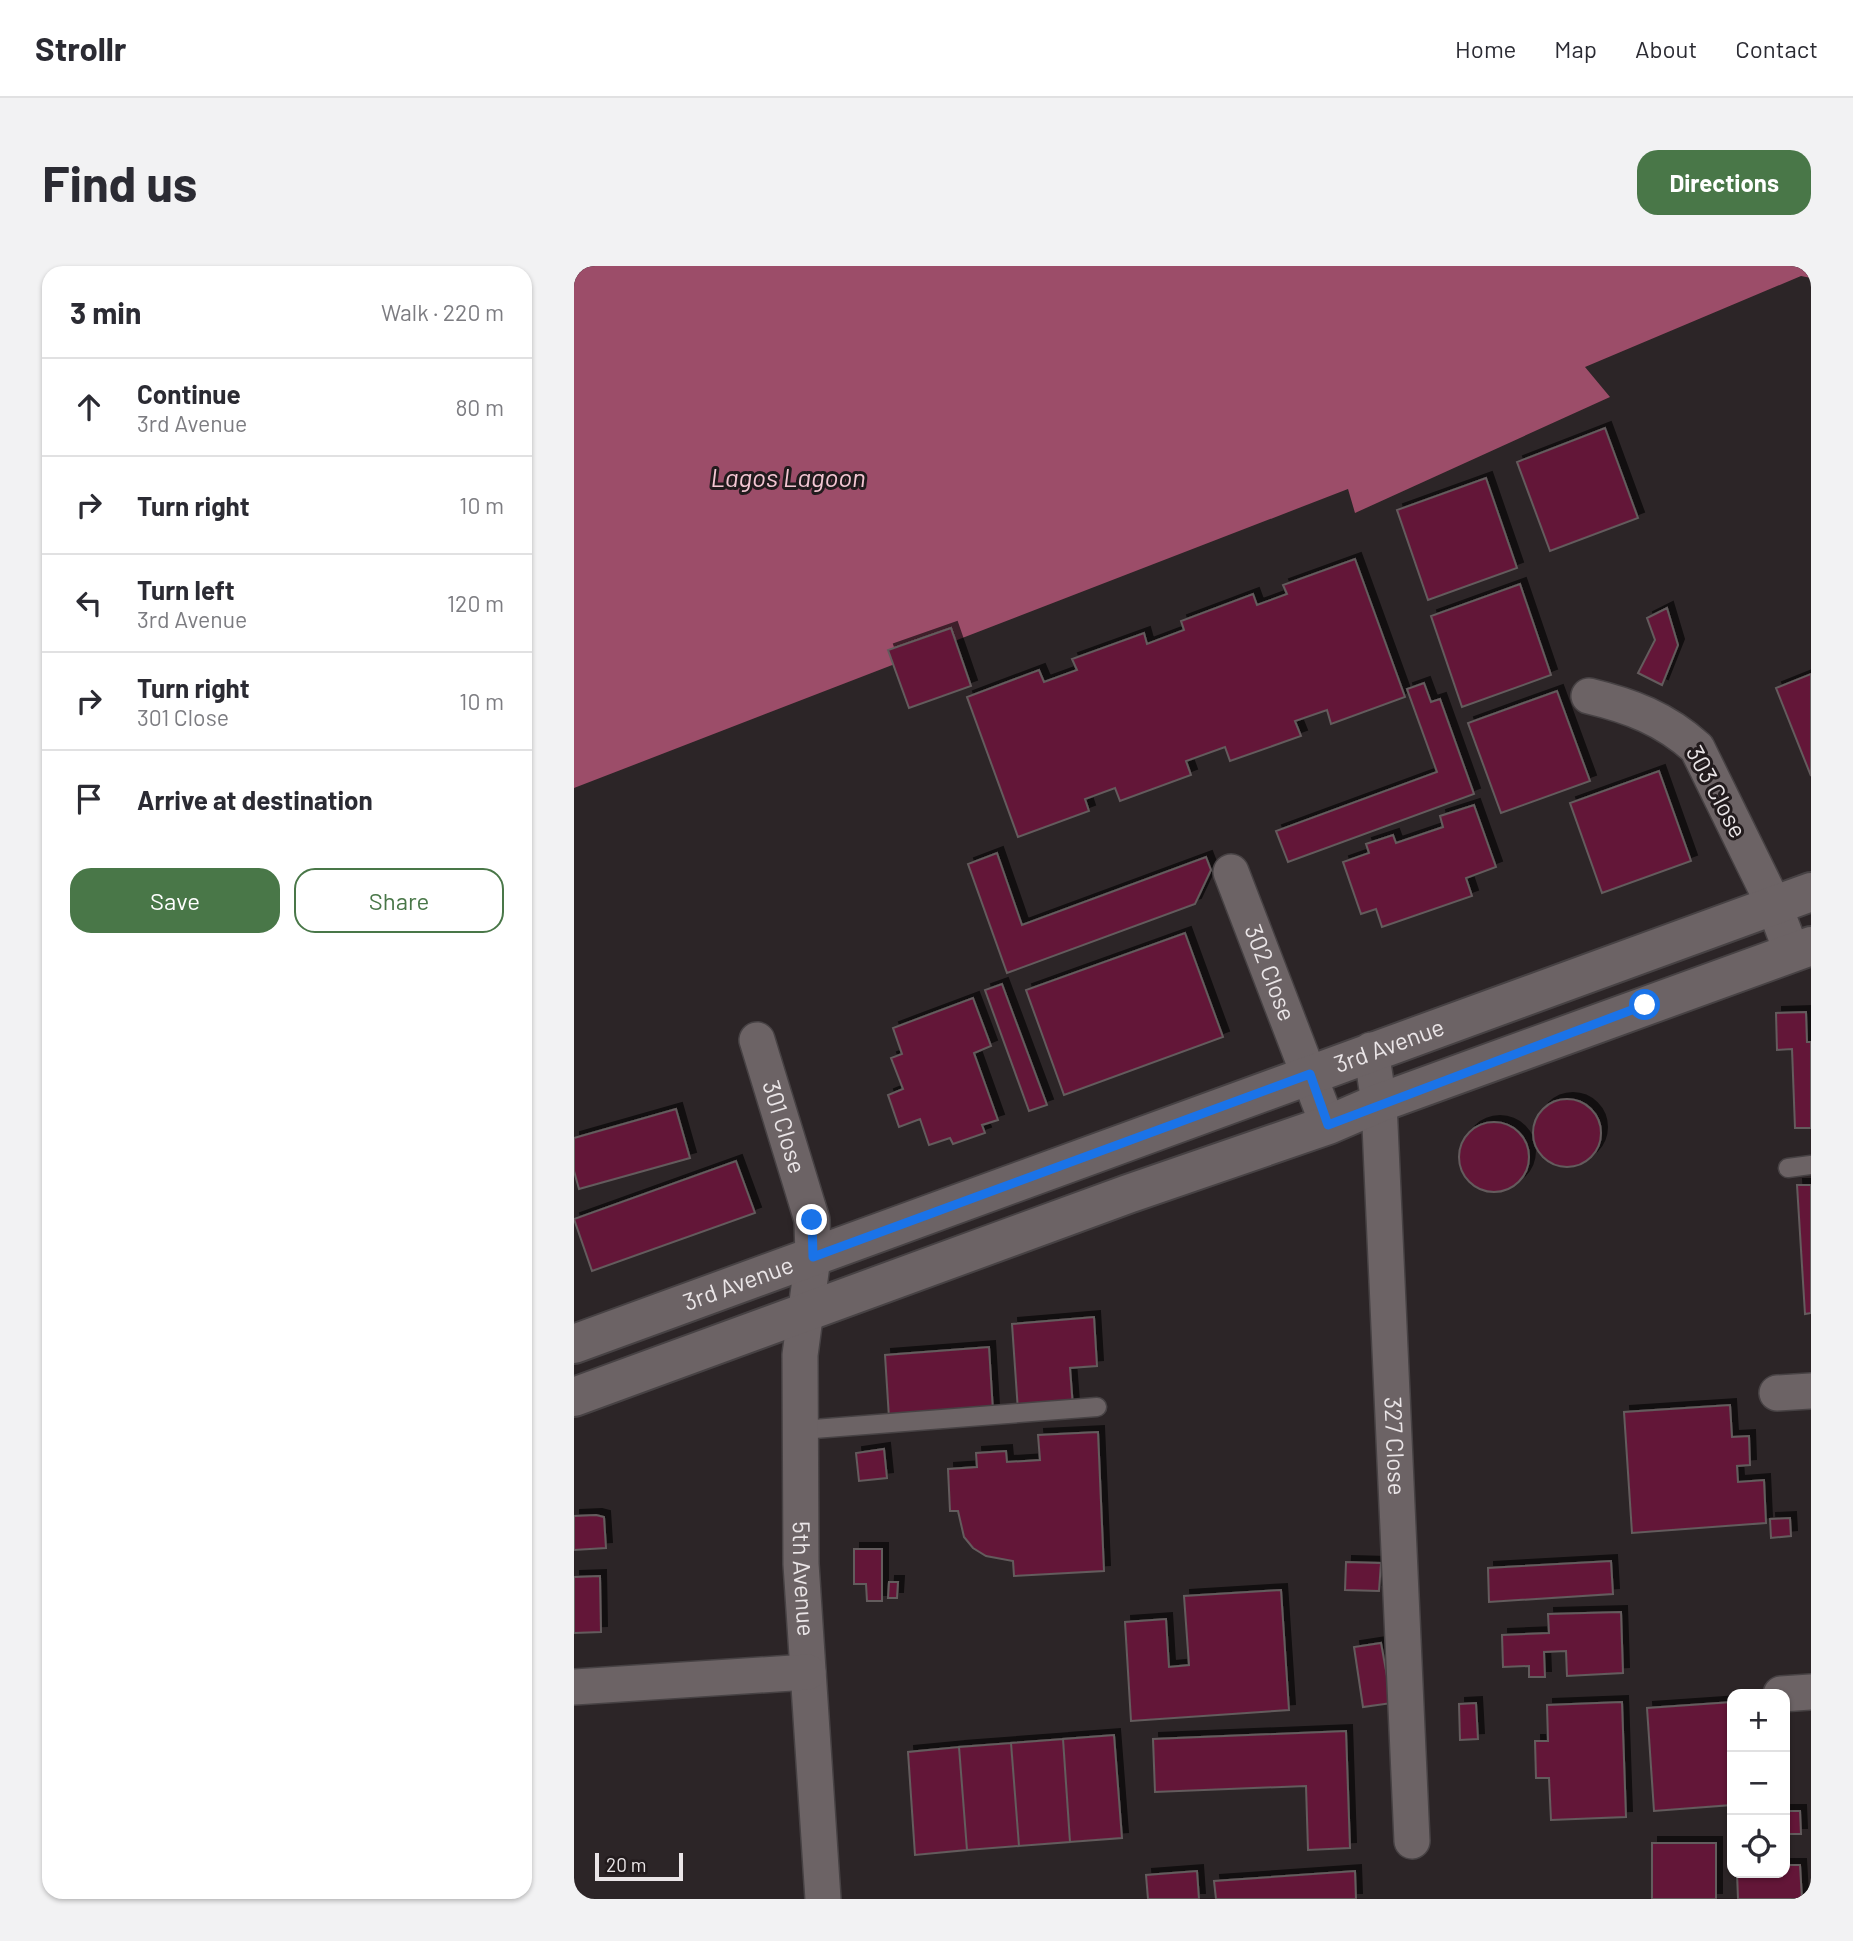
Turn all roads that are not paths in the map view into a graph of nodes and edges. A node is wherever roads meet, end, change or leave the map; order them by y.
1 (1589, 696) dead end
2 (1231, 872) dead end
3 (1811, 892) edge
4 (1774, 905) junction
5 (1802, 949) edge
6 (757, 1040) dead end
7 (1371, 1051) junction
8 (1310, 1074) junction
9 (1380, 1103) junction
10 (1328, 1125) junction
11 (1811, 1165) edge
12 (1788, 1168) dead end
13 (813, 1257) junction
14 (804, 1313) junction
15 (574, 1344) edge
16 (574, 1397) edge
17 (1097, 1407) dead end
18 (801, 1430) junction
19 (808, 1672) junction
20 (574, 1686) edge
21 (1811, 1692) edge
22 (1790, 1693) edge
23 (1412, 1842) dead end
24 (823, 1899) edge

1 - 4 street, 303 Close
2 - 8 street, 302 Close
3 - 4 street, 3rd Avenue
4 - 5 street, 303 Close
4 - 7 street, 3rd Avenue
5 - 9 street, 3rd Avenue
6 - 13 street, 301 Close
7 - 8 street, 3rd Avenue
7 - 9 street, 327 Close
8 - 10 street, 302 Close
8 - 13 street, 3rd Avenue
9 - 10 street, 3rd Avenue
9 - 23 street, 327 Close
10 - 14 street, 3rd Avenue
11 - 12 lane
13 - 14 street, 5th Avenue
13 - 15 street, 3rd Avenue
14 - 16 street, 3rd Avenue
14 - 18 street, 5th Avenue
17 - 18 lane
18 - 19 street, 5th Avenue
19 - 20 street
19 - 24 street, 5th Avenue
21 - 22 street

